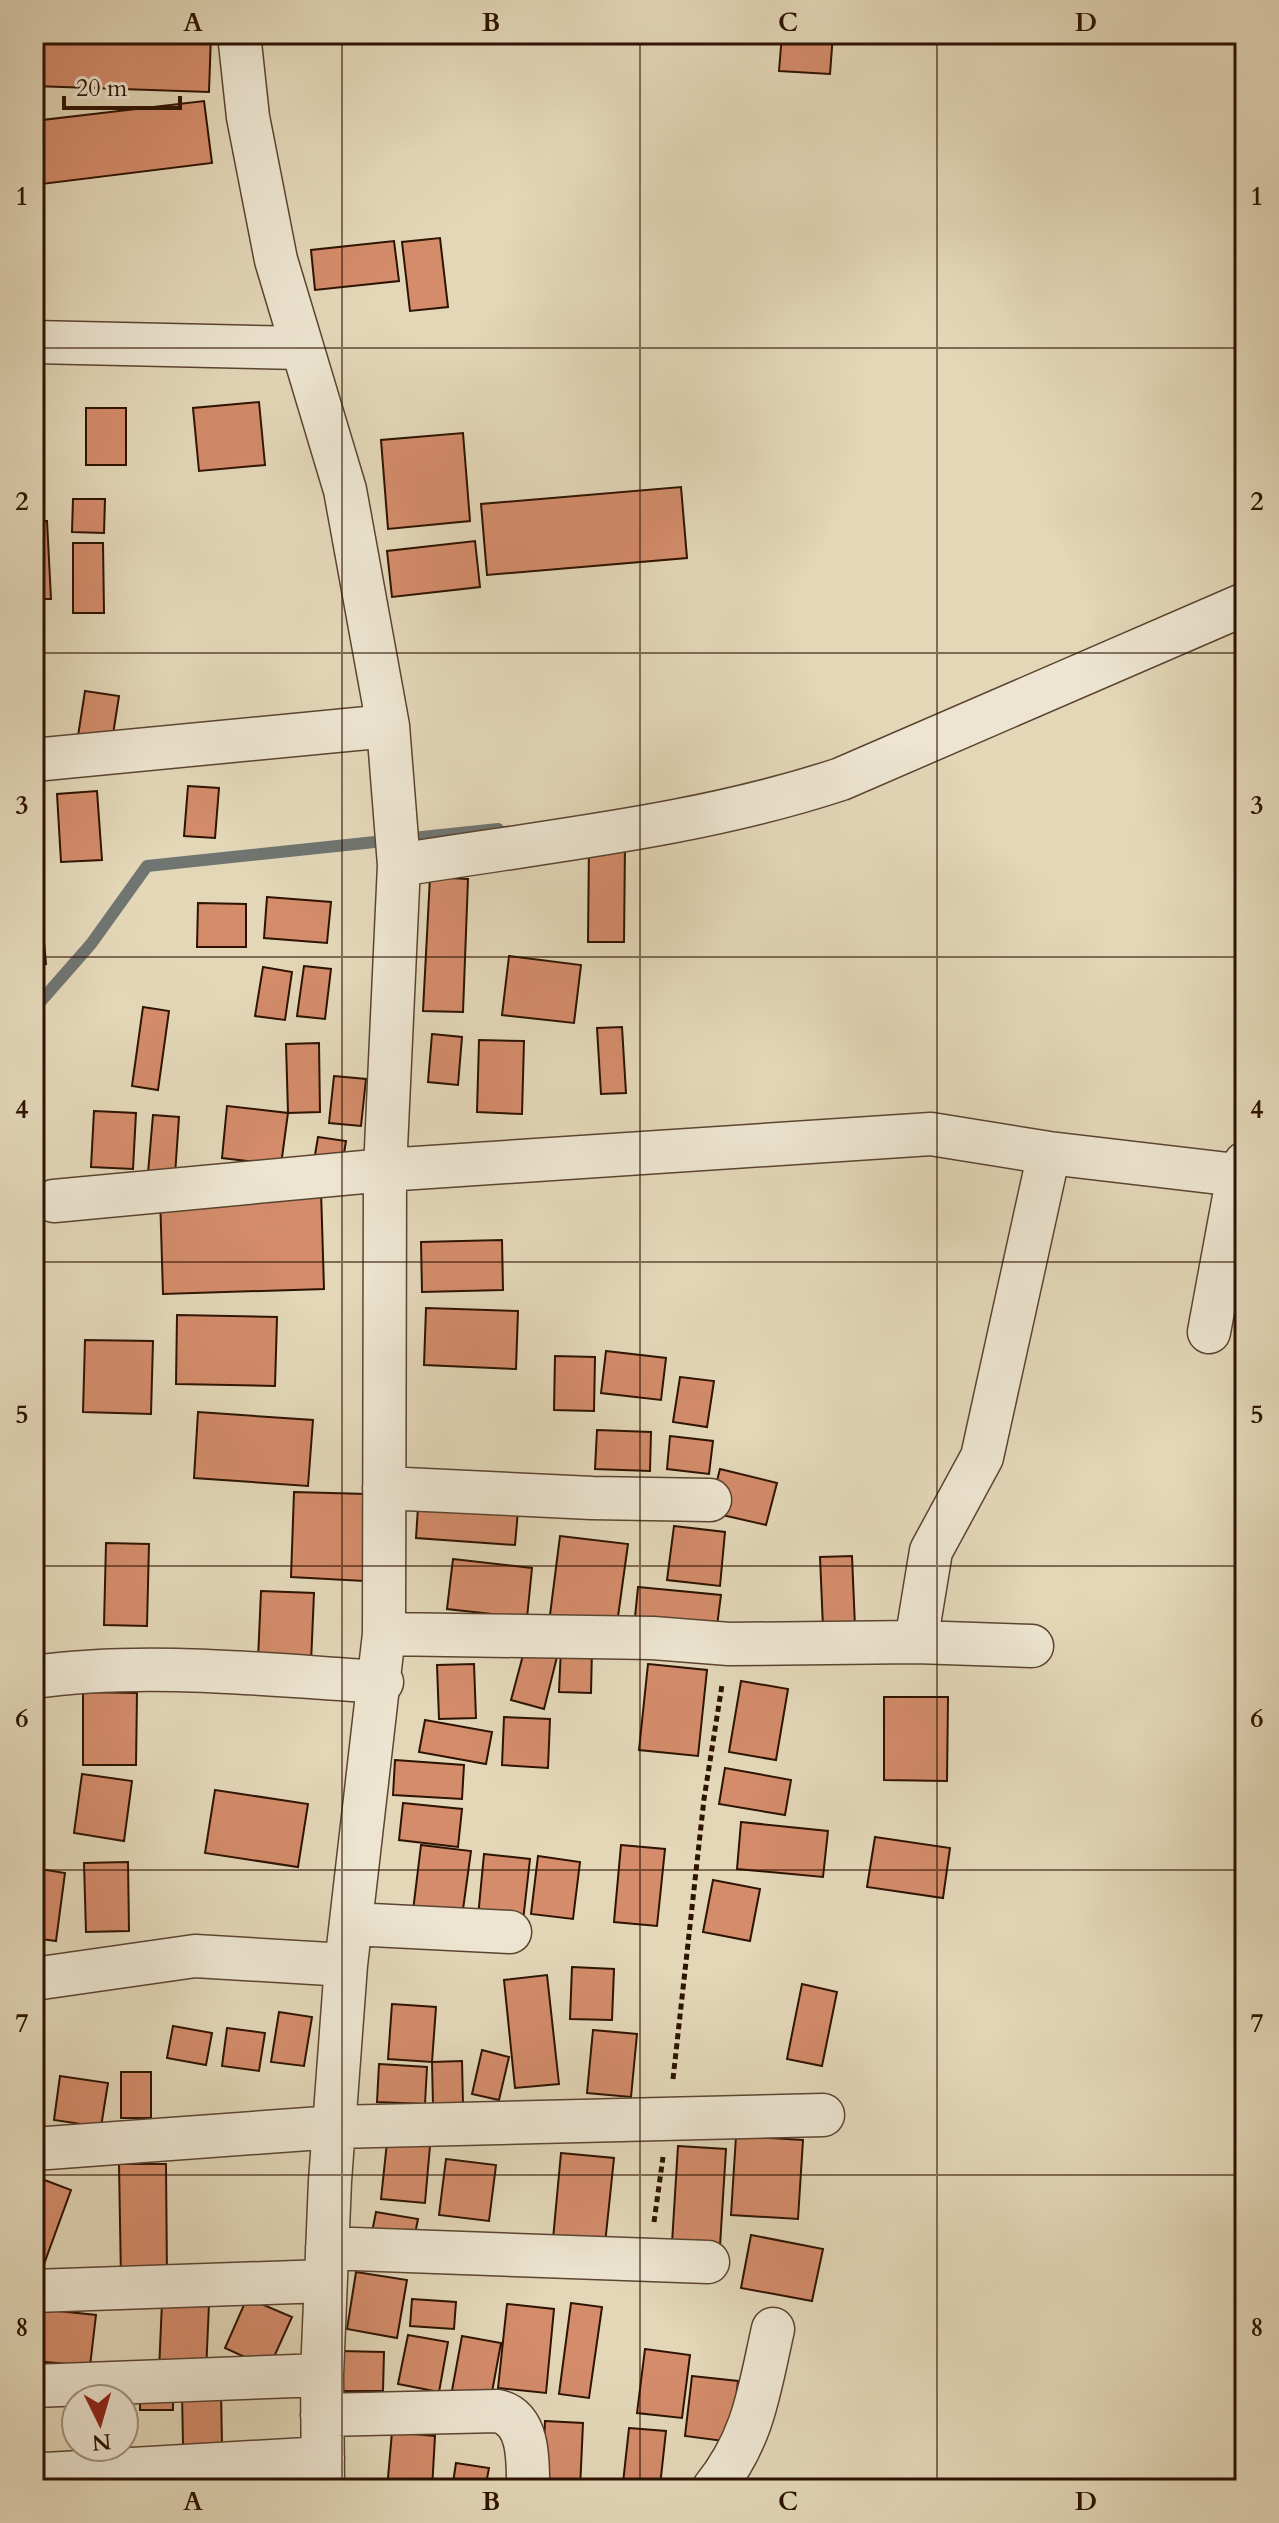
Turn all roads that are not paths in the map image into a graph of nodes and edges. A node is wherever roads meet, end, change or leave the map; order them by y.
1 (239, 34) edge
2 (34, 342) edge
3 (300, 348) junction
4 (1245, 604) edge
5 (388, 726) junction
6 (34, 760) edge
7 (398, 859) junction
8 (1049, 1153) junction
9 (385, 1170) junction
10 (1243, 1171) edge
11 (54, 1201) dead end
12 (1209, 1332) dead end
13 (384, 1488) junction
14 (710, 1500) dead end
15 (384, 1634) junction
16 (916, 1642) junction
17 (1032, 1646) dead end
18 (34, 1677) edge
19 (382, 1682) junction
20 (352, 1924) junction
21 (510, 1932) dead end
22 (346, 1965) junction
23 (34, 1979) edge
24 (823, 2115) dead end
25 (335, 2127) junction
26 (34, 2149) edge
27 (708, 2262) dead end
28 (326, 2264) junction
29 (34, 2291) edge
30 (773, 2329) dead end
31 (34, 2386) edge
32 (322, 2395) junction
33 (46, 2474) dead end
34 (323, 2474) edge
35 (528, 2489) edge
36 (713, 2489) edge

1 - 3 street
2 - 3 street
3 - 5 street
4 - 7 street
5 - 6 street
5 - 7 street
7 - 9 street
8 - 9 street
8 - 10 street
8 - 16 street
9 - 11 street
9 - 13 street
10 - 12 street
13 - 14 street
13 - 15 street
15 - 16 street
15 - 19 street
16 - 17 street
18 - 19 street
19 - 20 street
20 - 21 street
20 - 22 street
22 - 23 street
22 - 25 street
24 - 25 street
25 - 26 street
25 - 28 street
27 - 28 street
28 - 29 street
28 - 32 street
30 - 36 street
31 - 32 street
32 - 34 street
32 - 35 street
33 - 34 street

